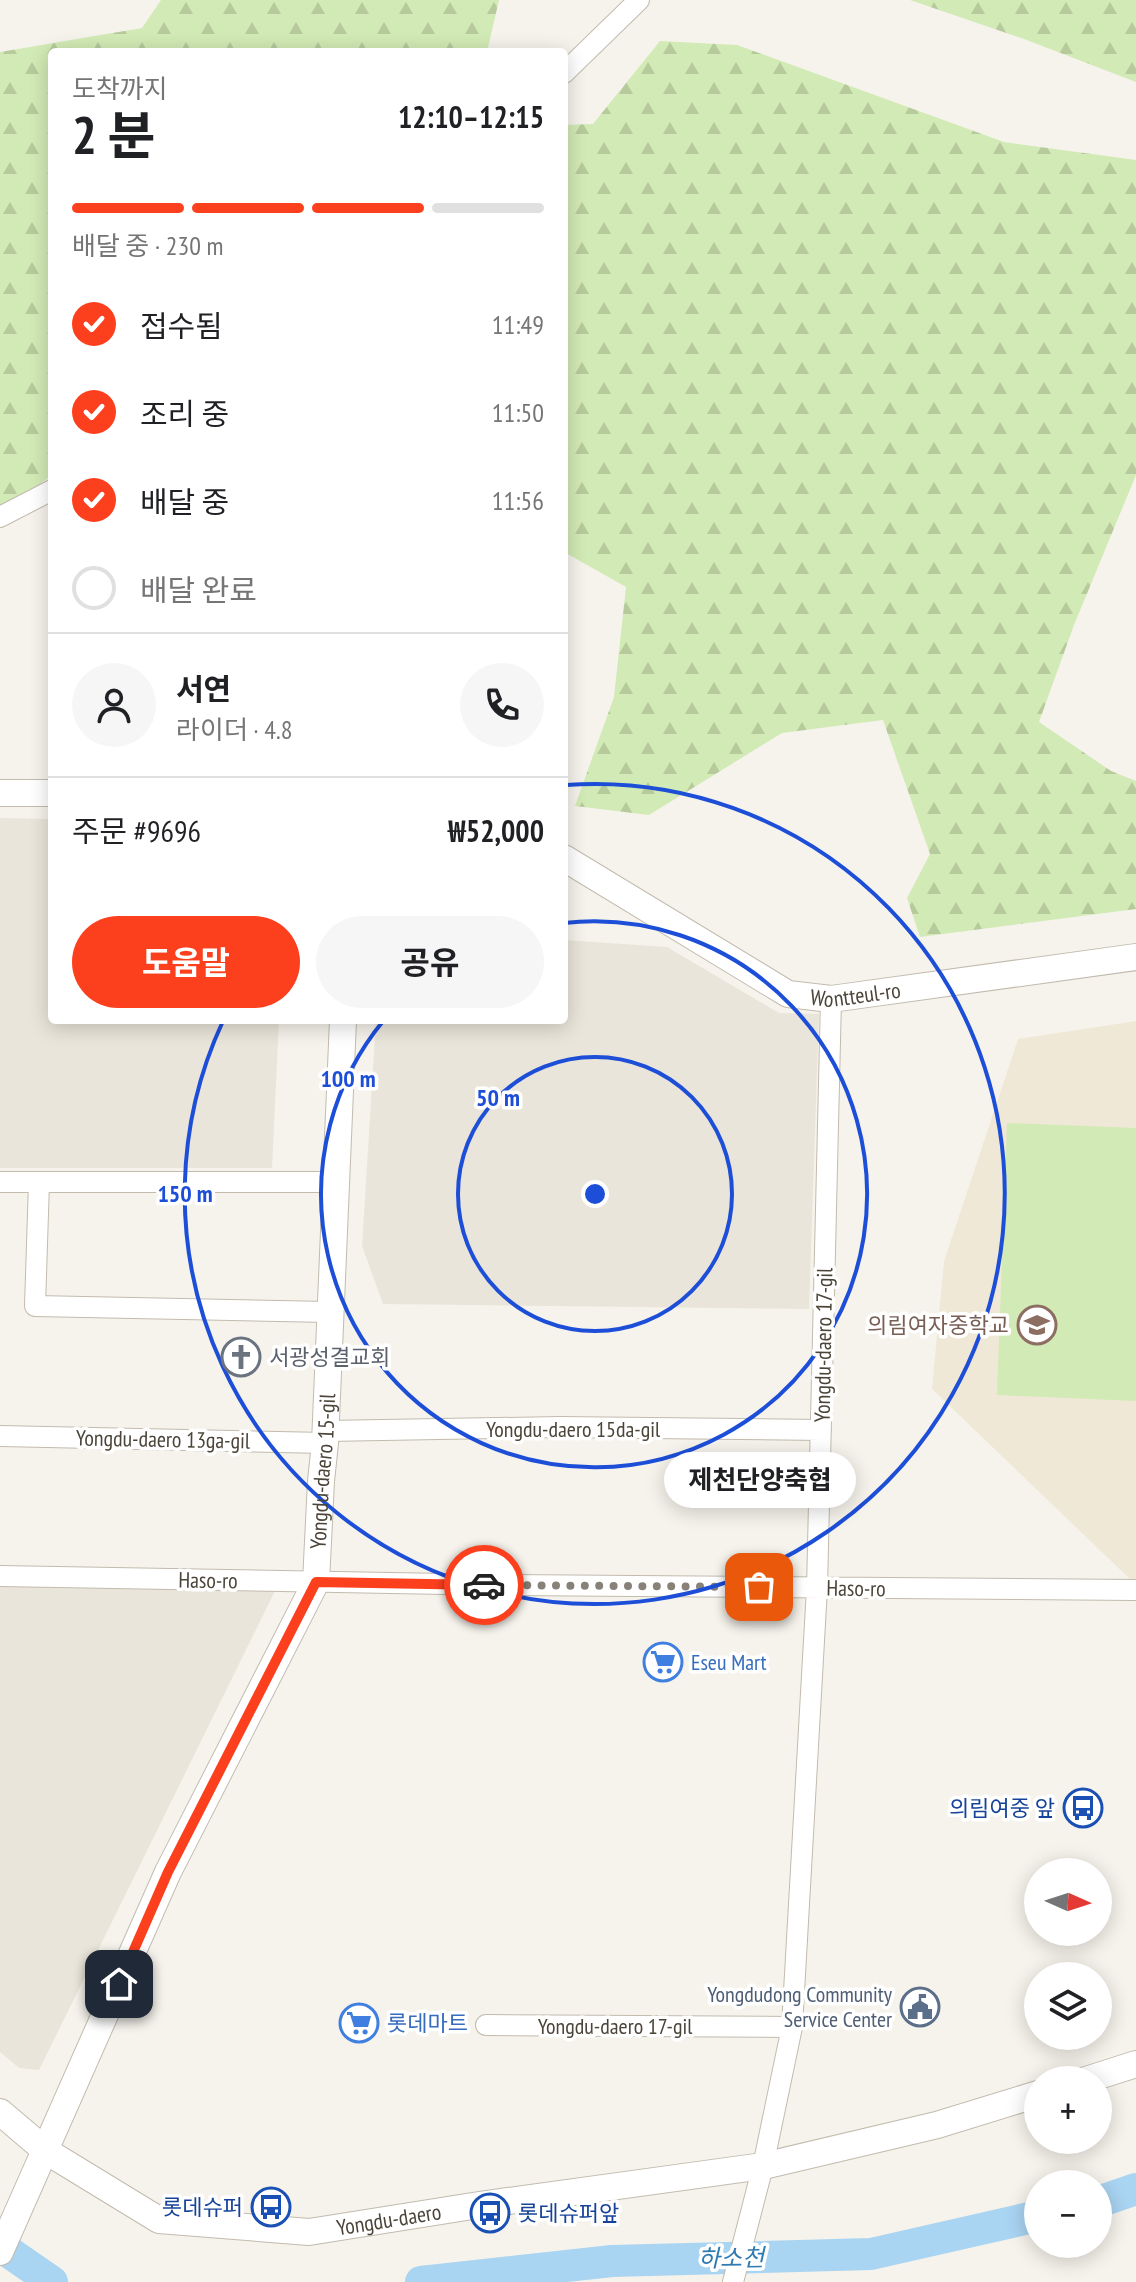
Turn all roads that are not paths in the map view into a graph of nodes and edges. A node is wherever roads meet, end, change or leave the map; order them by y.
1 (639, 0) edge
2 (568, 69) edge
3 (48, 492) edge
4 (0, 517) edge
5 (0, 793) edge
6 (48, 793) edge
7 (568, 860) edge
8 (1136, 957) edge
9 (831, 999) junction
10 (343, 1024) edge
11 (0, 1182) edge
12 (39, 1182) junction
13 (335, 1182) junction
14 (329, 1312) junction
15 (821, 1430) junction
16 (0, 1436) edge
17 (325, 1437) junction
18 (0, 1576) edge
19 (316, 1582) junction
20 (817, 1588) junction
21 (1136, 1590) edge
22 (486, 2025) dead end
23 (792, 2027) junction
24 (1136, 2064) edge
25 (1112, 2072) edge
26 (1024, 2098) edge
27 (0, 2112) edge
28 (46, 2151) junction
29 (763, 2166) junction
30 (0, 2252) edge
31 (733, 2282) edge

1 - 2 street
3 - 4 street
5 - 6 street
7 - 9 street, Wontteul-ro
8 - 9 street, Wontteul-ro
9 - 15 street, Yongdu-daero 17-gil
10 - 13 street, Yongdu-daero 15-gil
11 - 12 street
12 - 13 street
12 - 14 street
13 - 14 street, Yongdu-daero 15-gil
14 - 17 street, Yongdu-daero 15-gil
15 - 17 street, Yongdu-daero 15da-gil
15 - 20 street, Yongdu-daero 17-gil
16 - 17 street, Yongdu-daero 13ga-gil
17 - 19 street, Yongdu-daero 15-gil
18 - 19 street, Haso-ro
19 - 20 street, Haso-ro
19 - 28 street, Yongdu-daero 15-gil
20 - 21 street, Haso-ro
20 - 23 street, Yongdu-daero 17-gil
22 - 23 street, Yongdu-daero 17-gil
23 - 29 street, Yongdu-daero 17-gil
24 - 25 street
26 - 29 street, Yongdu-daero
27 - 28 street, Yongdu-daero
28 - 29 street, Yongdu-daero
28 - 30 street, Yongdu-daero 15-gil
29 - 31 street, Yongdu-daero 17-gil

